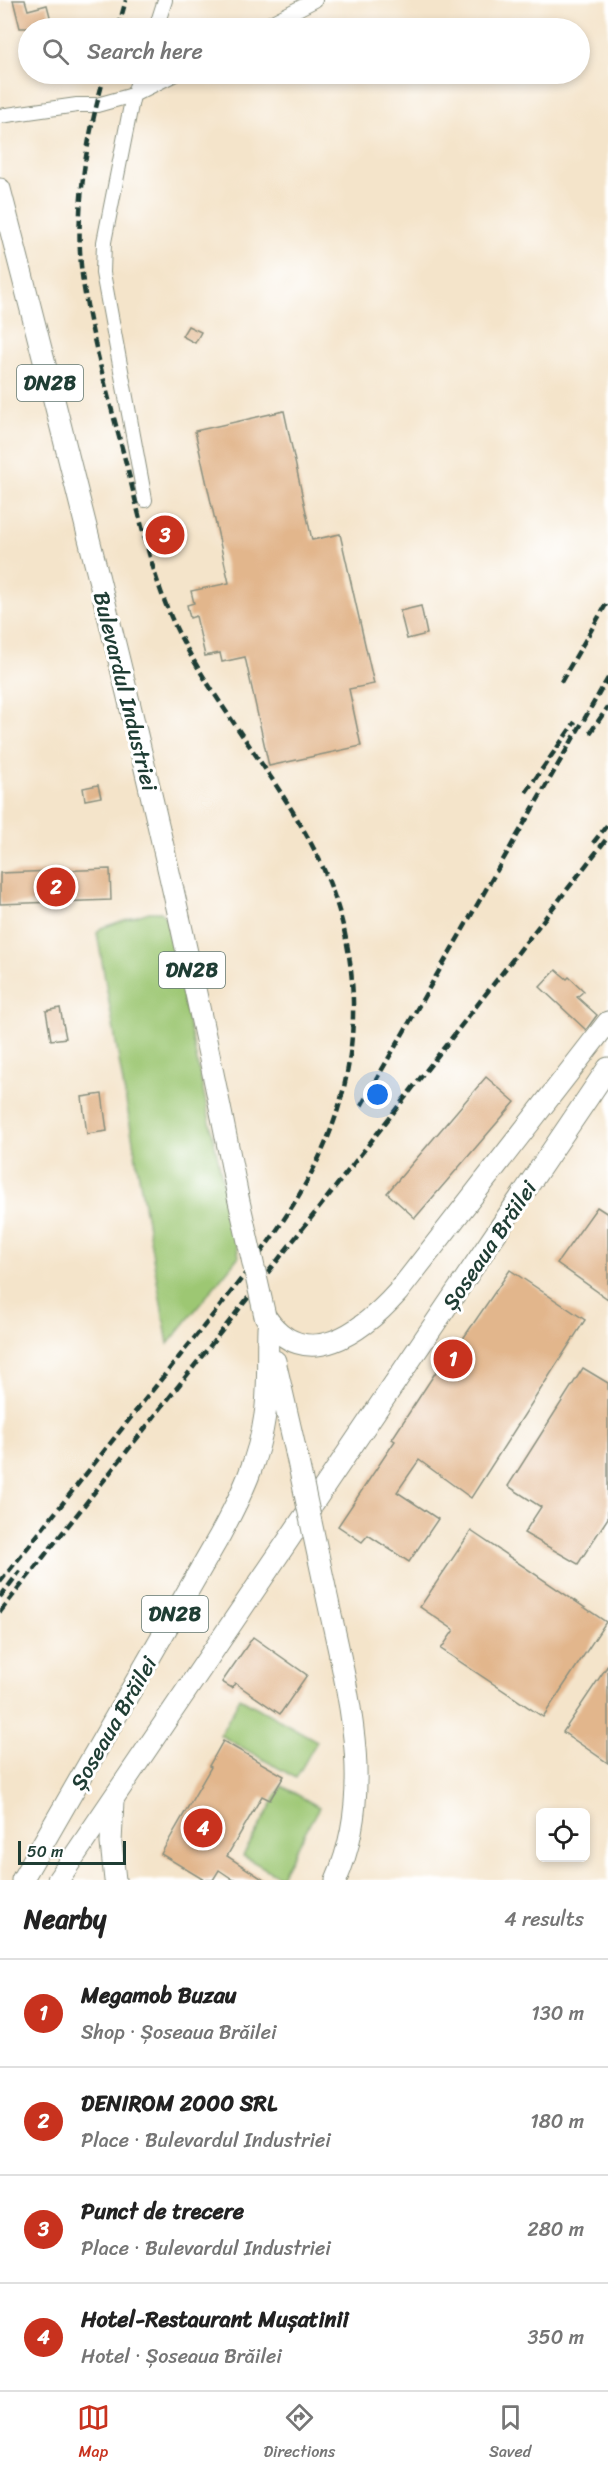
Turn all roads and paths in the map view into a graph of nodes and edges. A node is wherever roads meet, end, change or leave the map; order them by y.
1 (165, 0) edge
2 (315, 0) edge
3 (159, 18) edge
4 (280, 18) edge
5 (137, 84) edge
6 (155, 84) edge
7 (133, 95) junction
8 (0, 116) edge
9 (0, 189) edge
10 (146, 500) dead end
11 (608, 1022) edge
12 (608, 1068) edge
13 (266, 1322) junction
14 (113, 1799) junction
15 (22, 1880) edge
16 (58, 1880) edge
17 (115, 1880) edge
18 (336, 1880) edge

1 - 3 street
2 - 4 street
5 - 7 street
6 - 7 street
7 - 8 street
7 - 10 street
9 - 13 main road, Bulevardul Industriei / DN2B, bridge
11 - 13 main road
12 - 14 main road, Șoseaua Brăilei
13 - 15 main road, Șoseaua Brăilei / DN2B
13 - 18 main road, DN2B, bridge
14 - 16 main road, Șoseaua Brăilei
14 - 17 main road

